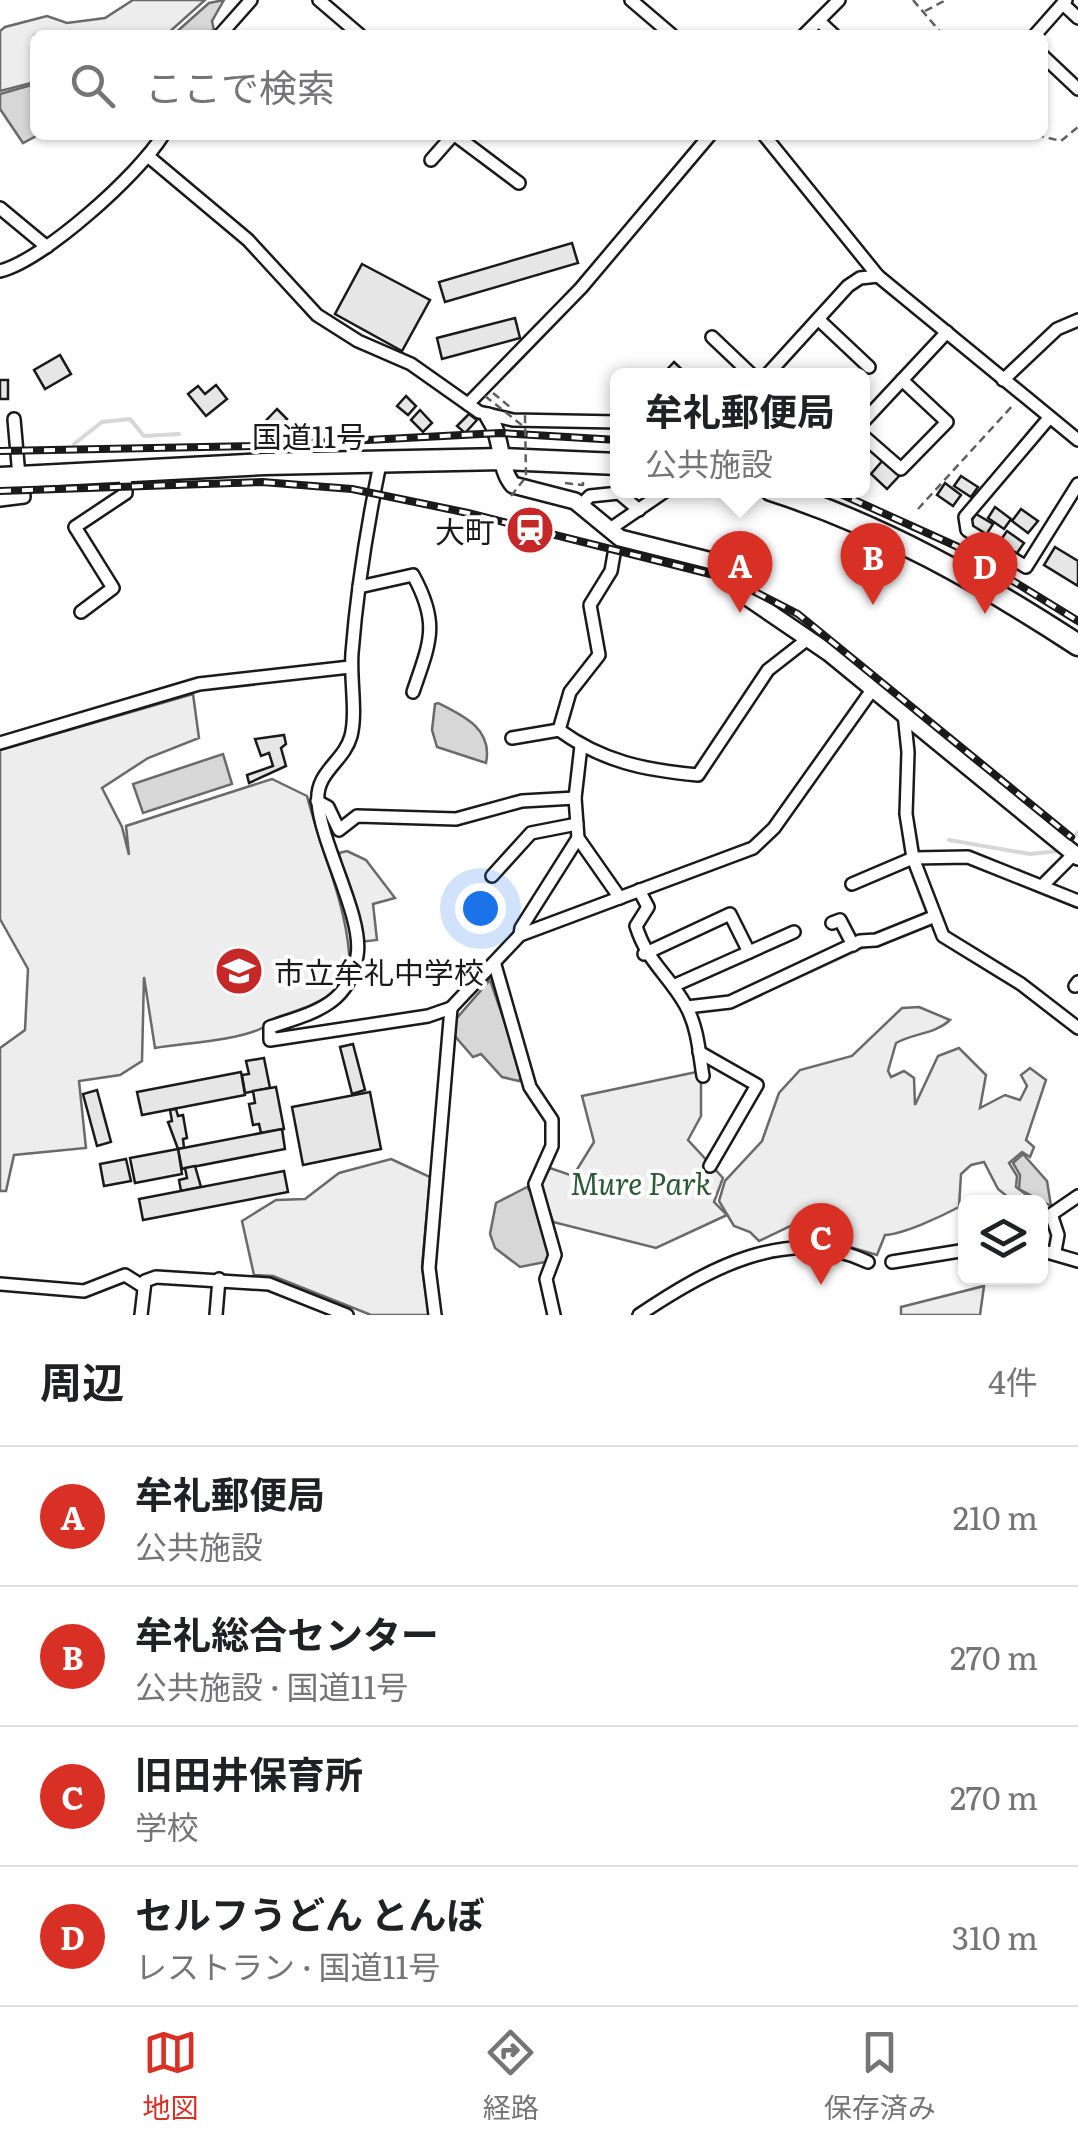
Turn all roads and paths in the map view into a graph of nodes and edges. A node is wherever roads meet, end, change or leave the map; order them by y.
1 (251, 0) edge
2 (319, 0) edge
3 (631, 0) edge
4 (839, 0) edge
5 (913, 0) edge
6 (946, 0) edge
7 (1065, 2) edge
8 (924, 12) junction
9 (1078, 18) edge
10 (819, 21) junction
11 (224, 30) edge
12 (354, 30) edge
13 (666, 30) edge
14 (809, 30) edge
15 (829, 30) edge
16 (939, 30) edge
17 (1040, 30) edge
18 (1048, 61) edge
19 (1078, 89) edge
20 (1078, 127) edge
21 (1048, 138) edge
22 (160, 140) edge
23 (450, 140) edge
24 (461, 140) edge
25 (706, 140) edge
26 (768, 140) edge
27 (149, 158) junction
28 (432, 160) dead end
29 (519, 182) dead end
30 (0, 208) edge
31 (47, 247) junction
32 (0, 271) edge
33 (878, 276) junction
34 (818, 319) junction
35 (1078, 320) edge
36 (947, 332) junction
37 (712, 338) dead end
38 (868, 366) dead end
39 (744, 368) edge
40 (773, 368) edge
41 (902, 380) junction
42 (1002, 380) junction
43 (490, 391) dead end
44 (1022, 395) junction
45 (485, 396) dead end
46 (468, 404) junction
47 (511, 408) dead end
48 (870, 414) edge
49 (524, 415) dead end
50 (488, 416) junction
51 (1049, 418) junction
52 (14, 419) dead end
53 (610, 422) edge
54 (524, 427) junction
55 (1078, 440) edge
56 (870, 442) edge
57 (503, 459) junction
58 (380, 464) junction
59 (610, 464) edge
60 (124, 470) junction
61 (14, 476) edge
62 (583, 479) dead end
63 (566, 484) dead end
64 (1078, 484) edge
65 (610, 494) edge
66 (512, 496) dead end
67 (625, 498) edge
68 (656, 498) edge
69 (792, 498) edge
70 (0, 500) edge
71 (581, 504) junction
72 (918, 509) dead end
73 (639, 510) junction
74 (610, 529) junction
75 (614, 554) dead end
76 (358, 587) junction
77 (81, 612) dead end
78 (809, 638) junction
79 (1078, 645) edge
80 (350, 668) junction
81 (872, 690) junction
82 (413, 692) dead end
83 (904, 714) junction
84 (559, 730) junction
85 (512, 738) dead end
86 (0, 742) edge
87 (581, 746) junction
88 (575, 798) junction
89 (318, 801) junction
90 (577, 831) junction
91 (1076, 855) edge
92 (914, 858) junction
93 (492, 876) dead end
94 (852, 884) dead end
95 (1043, 885) junction
96 (639, 890) junction
97 (620, 898) junction
98 (1078, 901) edge
99 (933, 917) junction
100 (832, 923) dead end
101 (794, 932) dead end
102 (520, 935) junction
103 (852, 945) junction
104 (749, 952) junction
105 (644, 954) junction
106 (495, 965) junction
107 (672, 986) junction
108 (451, 1008) junction
109 (687, 1008) junction
110 (1078, 1028) edge
111 (699, 1052) junction
112 (704, 1076) dead end
113 (710, 1166) dead end
114 (1078, 1196) edge
115 (958, 1251) edge
116 (1048, 1251) edge
117 (1055, 1252) junction
118 (1078, 1260) edge
119 (868, 1262) dead end
120 (892, 1262) dead end
121 (219, 1280) junction
122 (0, 1284) edge
123 (144, 1288) junction
124 (142, 1315) edge
125 (216, 1315) edge
126 (348, 1315) edge
127 (435, 1315) edge
128 (554, 1315) edge
129 (639, 1315) edge

1 - 11 street
2 - 12 street
3 - 13 street
4 - 10 street
5 - 8 path
6 - 8 path
7 - 9 street
7 - 17 street
8 - 16 path
10 - 14 street
10 - 15 street
18 - 19 street
20 - 21 path
22 - 27 street
23 - 28 street
24 - 29 street
25 - 46 street
26 - 33 street
27 - 31 street
27 - 46 street
30 - 31 street
31 - 32 street
33 - 34 street
33 - 36 street
34 - 38 street
34 - 40 street
35 - 42 street
36 - 41 street
36 - 42 street
37 - 39 street
41 - 48 street
41 - 56 street
42 - 44 street
43 - 47 path, bridge
44 - 51 street
44 - 72 path
45 - 54 path, bridge
46 - 50 street
49 - 54 path, bridge
50 - 53 street
50 - 57 street
51 - 55 street
51 - 64 street
52 - 61 street
54 - 66 path, bridge
57 - 58 highway, 国道11号
57 - 59 highway, 国道11号
57 - 71 street
58 - 60 highway, 国道11号
58 - 76 street
60 - 61 highway, 国道11号
60 - 77 street
61 - 70 street
62 - 63 path
65 - 71 street
67 - 73 street
68 - 73 street
69 - 79 highway
71 - 74 street
73 - 74 street
74 - 78 street
75 - 84 street
76 - 80 street
76 - 82 street
78 - 81 street
78 - 87 street
80 - 86 street
80 - 89 street
81 - 83 street
81 - 96 street
83 - 91 street
83 - 92 street
84 - 85 street
84 - 87 street
87 - 88 street
88 - 89 street
88 - 90 street
89 - 108 street
90 - 93 street
90 - 97 street
90 - 102 street
91 - 95 street
92 - 94 street
92 - 95 street
92 - 99 street
95 - 98 street
96 - 97 street
96 - 105 street
97 - 102 street
99 - 103 street
99 - 110 street
100 - 103 street
101 - 104 street
102 - 106 street
103 - 109 street
104 - 105 street
104 - 107 street
105 - 107 street
106 - 108 street
106 - 128 street
107 - 109 street
108 - 127 street
109 - 111 street
111 - 112 street
111 - 113 street
114 - 117 street
115 - 120 street
116 - 117 street
117 - 118 street
119 - 129 street
121 - 123 street
121 - 125 street
121 - 126 street
122 - 123 street
123 - 124 street

